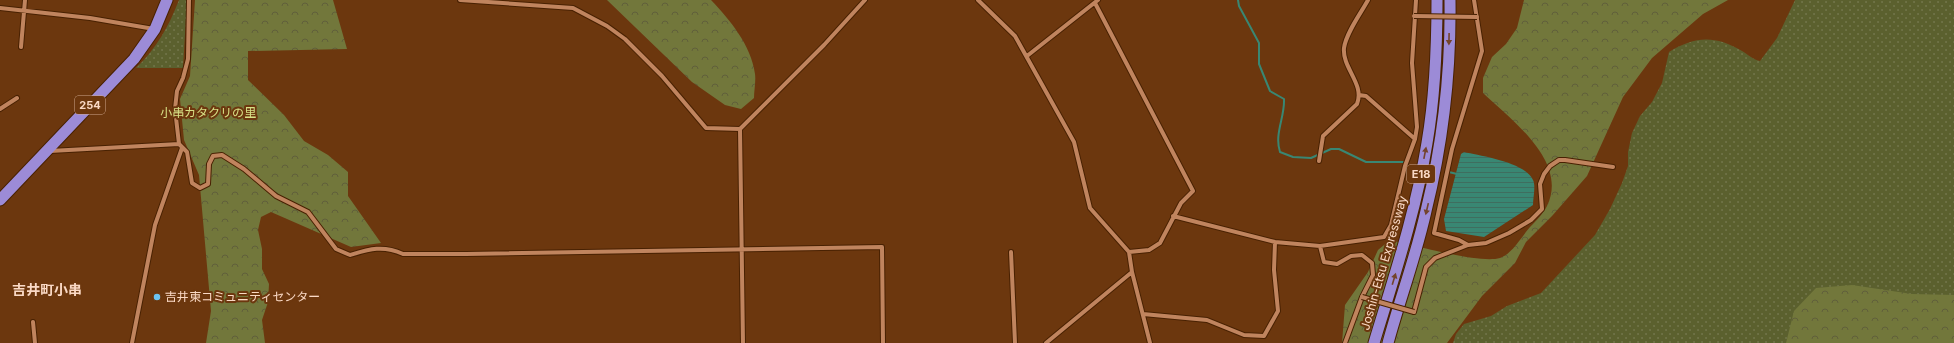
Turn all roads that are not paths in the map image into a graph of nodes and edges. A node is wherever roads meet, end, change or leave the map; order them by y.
1 (24, 0) edge
2 (168, 0) edge
3 (189, 0) edge
4 (460, 0) edge
5 (865, 0) edge
6 (978, 0) edge
7 (1368, 0) edge
8 (1416, 0) edge
9 (1437, 0) edge
10 (1450, 0) edge
11 (1474, 0) edge
12 (1096, 1) edge
13 (0, 8) edge
14 (24, 10) junction
15 (1414, 16) junction
16 (1477, 17) junction
17 (155, 29) junction
18 (21, 47) dead end
19 (1027, 56) junction
20 (1359, 95) junction
21 (17, 98) dead end
22 (0, 109) edge
23 (740, 129) junction
24 (1415, 139) junction
25 (179, 144) junction
26 (182, 148) junction
27 (46, 151) junction
28 (1319, 161) dead end
29 (1613, 167) dead end
30 (0, 200) edge
31 (1173, 216) junction
32 (1275, 242) junction
33 (1468, 245) junction
34 (1320, 246) junction
35 (742, 249) junction
36 (1012, 252) dead end
37 (1129, 252) junction
38 (1132, 272) junction
39 (1362, 297) junction
40 (1143, 314) junction
41 (33, 322) dead end
42 (35, 343) edge
43 (132, 343) edge
44 (744, 343) edge
45 (883, 343) edge
46 (1015, 343) edge
47 (1046, 343) edge
48 (1150, 343) edge
49 (1345, 343) edge
50 (1374, 343) edge
51 (1388, 343) edge

1 - 14 street
2 - 17 highway, 254
3 - 25 street
4 - 23 street
5 - 23 street
6 - 19 street
7 - 20 street
8 - 15 street
50 -> 9 highway, Joshin-Etsu Expressway / E18
10 -> 51 highway, E18
11 - 16 street
12 - 19 street
12 - 31 street
13 - 14 street
14 - 17 street
14 - 18 street
15 - 16 street, bridge
15 - 24 street
16 - 33 street
17 - 27 highway, 254
19 - 37 street
20 - 24 street
20 - 28 street
21 - 22 street
23 - 35 street
24 - 34 street
25 - 26 street
25 - 27 street
26 - 35 street
26 - 43 street
27 - 30 highway, 254
29 - 33 street
31 - 32 street
31 - 37 street
32 - 34 street
32 - 40 street
33 - 39 street, bridge
34 - 39 street
35 - 44 street
35 - 45 street
36 - 46 street
37 - 38 street
38 - 40 street
38 - 47 street
39 - 49 street
40 - 48 street
41 - 42 street

